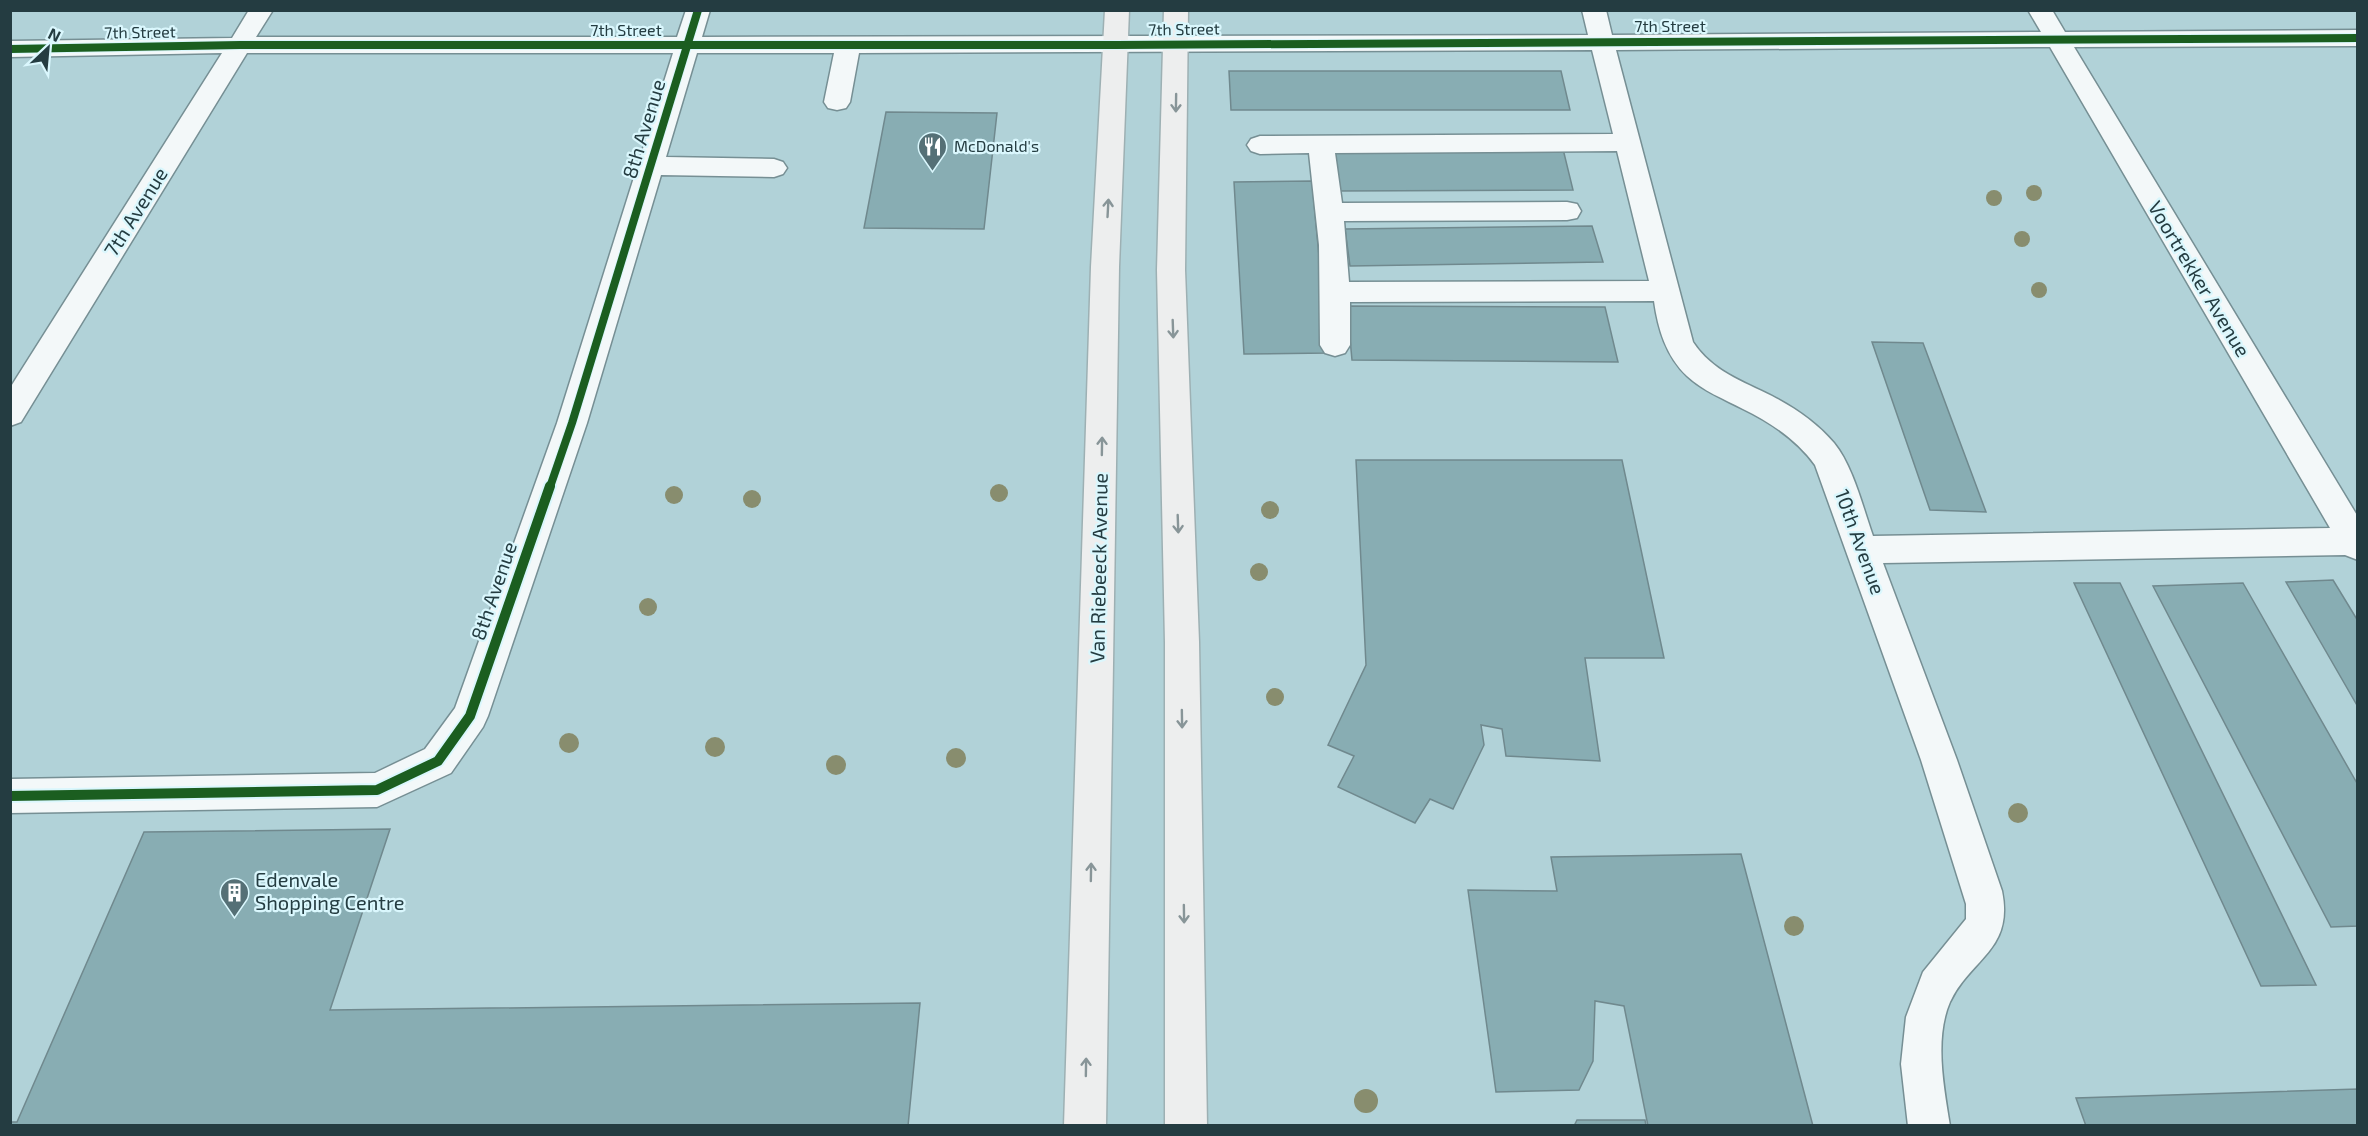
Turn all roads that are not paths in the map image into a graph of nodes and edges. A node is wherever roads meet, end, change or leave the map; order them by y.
1 (261, 10) edge
2 (698, 10) edge
3 (1117, 10) edge
4 (1176, 10) edge
5 (1594, 10) edge
6 (2040, 10) edge
7 (2358, 38) edge
8 (2058, 40) junction
9 (1603, 41) junction
10 (1178, 44) junction
11 (240, 45) junction
12 (687, 45) junction
13 (848, 45) junction
14 (1116, 45) junction
15 (10, 49) edge
16 (837, 102) dead end
17 (1628, 142) junction
18 (1321, 145) junction
19 (1260, 146) dead end
20 (652, 165) junction
21 (774, 168) dead end
22 (1567, 211) dead end
23 (1331, 212) junction
24 (1666, 291) junction
25 (1337, 292) junction
26 (1335, 345) dead end
27 (10, 414) edge
28 (2356, 544) edge
29 (1863, 550) junction
30 (10, 796) edge
31 (1085, 1125) edge
32 (1186, 1125) edge
33 (1929, 1125) edge

1 - 11 street, 7th Avenue
2 - 12 street, 8th Avenue
3 - 14 main road, Van Riebeeck Avenue
4 - 10 main road
5 - 9 street, 10th Avenue
6 - 8 street, Voortrekker Avenue
7 - 8 street, 7th Street
8 - 9 street, 7th Street
8 - 28 street, Voortrekker Avenue
9 - 10 street, 7th Street
9 - 17 street, 10th Avenue
10 - 14 street, 7th Street
10 -> 32 main road
11 - 12 street, 7th Street
11 - 15 street, 7th Street
11 - 27 street, 7th Avenue
12 - 13 street, 7th Street
12 - 20 street, 8th Avenue
13 - 14 street, 7th Street
13 - 16 street
31 -> 14 main road, Van Riebeeck Avenue
17 - 18 street
17 - 24 street, 10th Avenue
18 - 19 street
18 - 23 street
20 - 21 street
20 - 30 street, 8th Avenue
22 - 23 street
23 - 25 street
24 - 25 street
24 - 29 street, 10th Avenue
25 - 26 street
28 - 29 street
29 - 33 street, 10th Avenue

